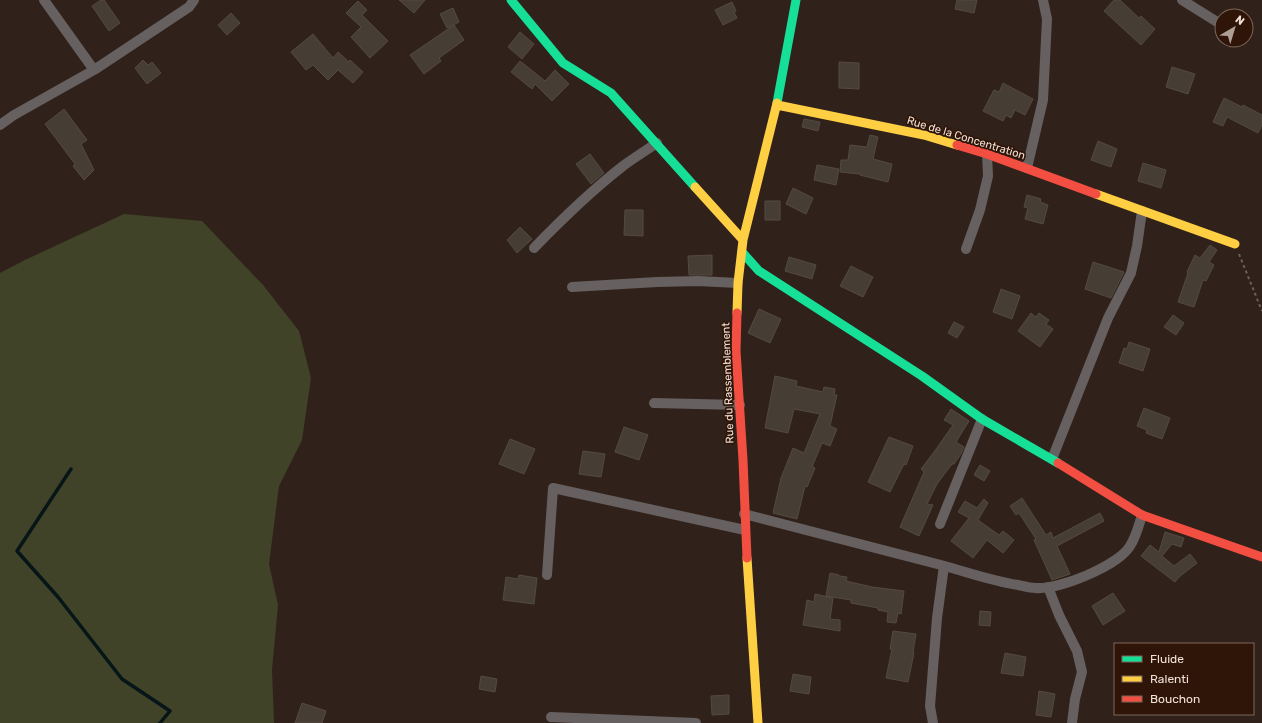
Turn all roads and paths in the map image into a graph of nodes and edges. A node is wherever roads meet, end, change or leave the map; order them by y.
1 (44, 0) edge
2 (194, 0) edge
3 (511, 0) edge
4 (796, 0) edge
5 (1043, 0) edge
6 (1182, 0) edge
7 (1214, 20) edge
8 (94, 70) junction
9 (777, 105) junction
10 (0, 125) edge
11 (656, 143) junction
12 (987, 154) junction
13 (1028, 168) junction
14 (1142, 211) junction
15 (744, 240) junction
16 (1235, 244) joint
17 (534, 248) dead end
18 (966, 249) dead end
19 (742, 252) junction
20 (738, 283) junction
21 (572, 287) dead end
22 (1262, 311) edge
23 (654, 403) dead end
24 (740, 405) junction
25 (982, 419) junction
26 (1052, 459) junction
27 (744, 514) junction
28 (1142, 515) junction
29 (940, 524) dead end
30 (745, 530) junction
31 (1262, 557) edge
32 (944, 566) junction
33 (547, 575) dead end
34 (1048, 587) junction
35 (551, 717) dead end
36 (696, 723) edge
37 (752, 723) edge
38 (758, 723) edge
39 (933, 723) edge
40 (1072, 723) edge

1 - 8 street
2 - 8 street
3 - 11 street
4 - 9 street, Rue du Rassemblement
5 - 13 street, Rue de la Concentration
6 - 7 street
8 - 10 street
9 - 12 street, Rue de la Concentration
9 - 15 street, Rue du Rassemblement
11 - 15 street
11 - 17 street
12 - 13 street, Rue de la Concentration
12 - 18 street
13 - 14 street
14 - 16 street
14 - 26 street
15 - 19 street, Rue du Rassemblement
16 - 22 path
19 - 20 street, Rue du Rassemblement
19 - 25 street
20 - 21 street
20 - 24 street, Rue du Rassemblement
23 - 24 street
24 - 27 street, Rue du Rassemblement
25 - 26 street
25 - 29 street
26 - 28 street
27 - 30 street, Rue du Rassemblement
27 - 32 street
28 - 31 street
28 - 34 street
30 - 33 street
30 - 38 street, Rue du Rassemblement
32 - 34 street
32 - 39 street
34 - 40 street
35 - 36 street
37 - 38 street

